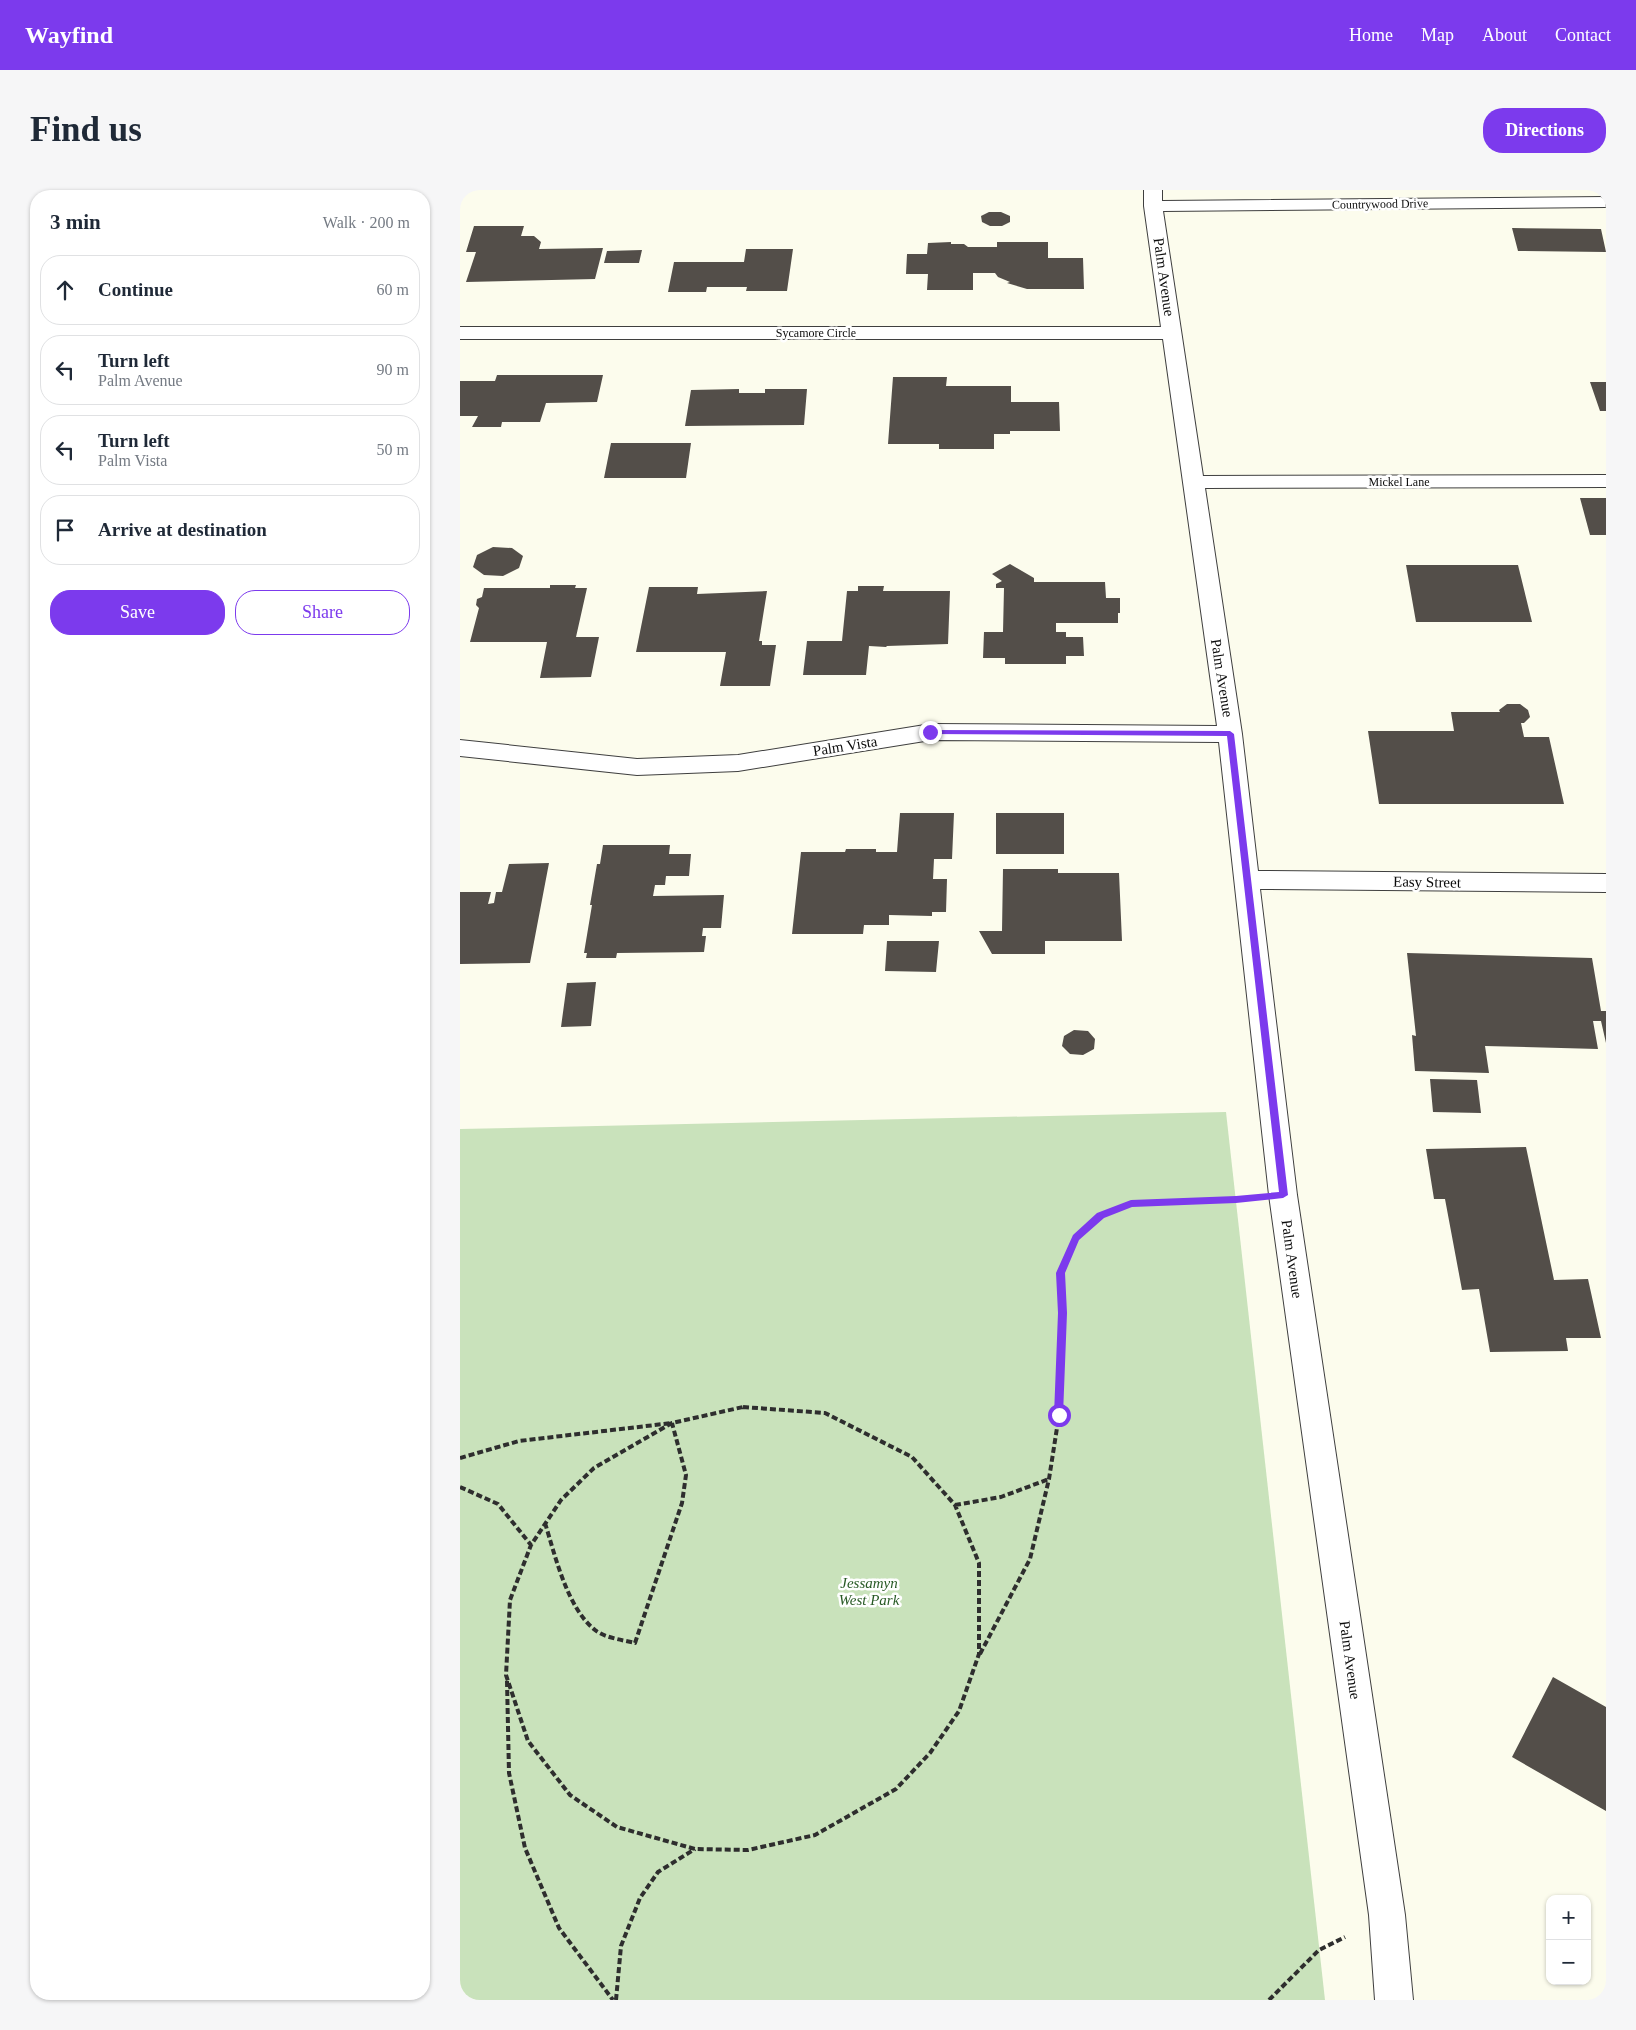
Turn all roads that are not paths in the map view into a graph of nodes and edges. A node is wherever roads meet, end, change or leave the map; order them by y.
1 (1153, 198) edge
2 (1606, 202) edge
3 (460, 333) edge
4 (1172, 333) junction
5 (1606, 481) edge
6 (1193, 482) junction
7 (1230, 734) junction
8 (460, 748) edge
9 (1248, 880) junction
10 (1606, 883) edge
11 (1394, 2000) edge

1 - 2 street, Countrywood Drive
1 - 4 street, Palm Avenue
3 - 4 street, Sycamore Circle
4 - 6 street, Palm Avenue
5 - 6 street, Mickel Lane
6 - 7 street, Palm Avenue
7 - 8 street, Palm Vista
7 - 9 street, Palm Avenue
9 - 10 street, Easy Street
9 - 11 street, Palm Avenue

